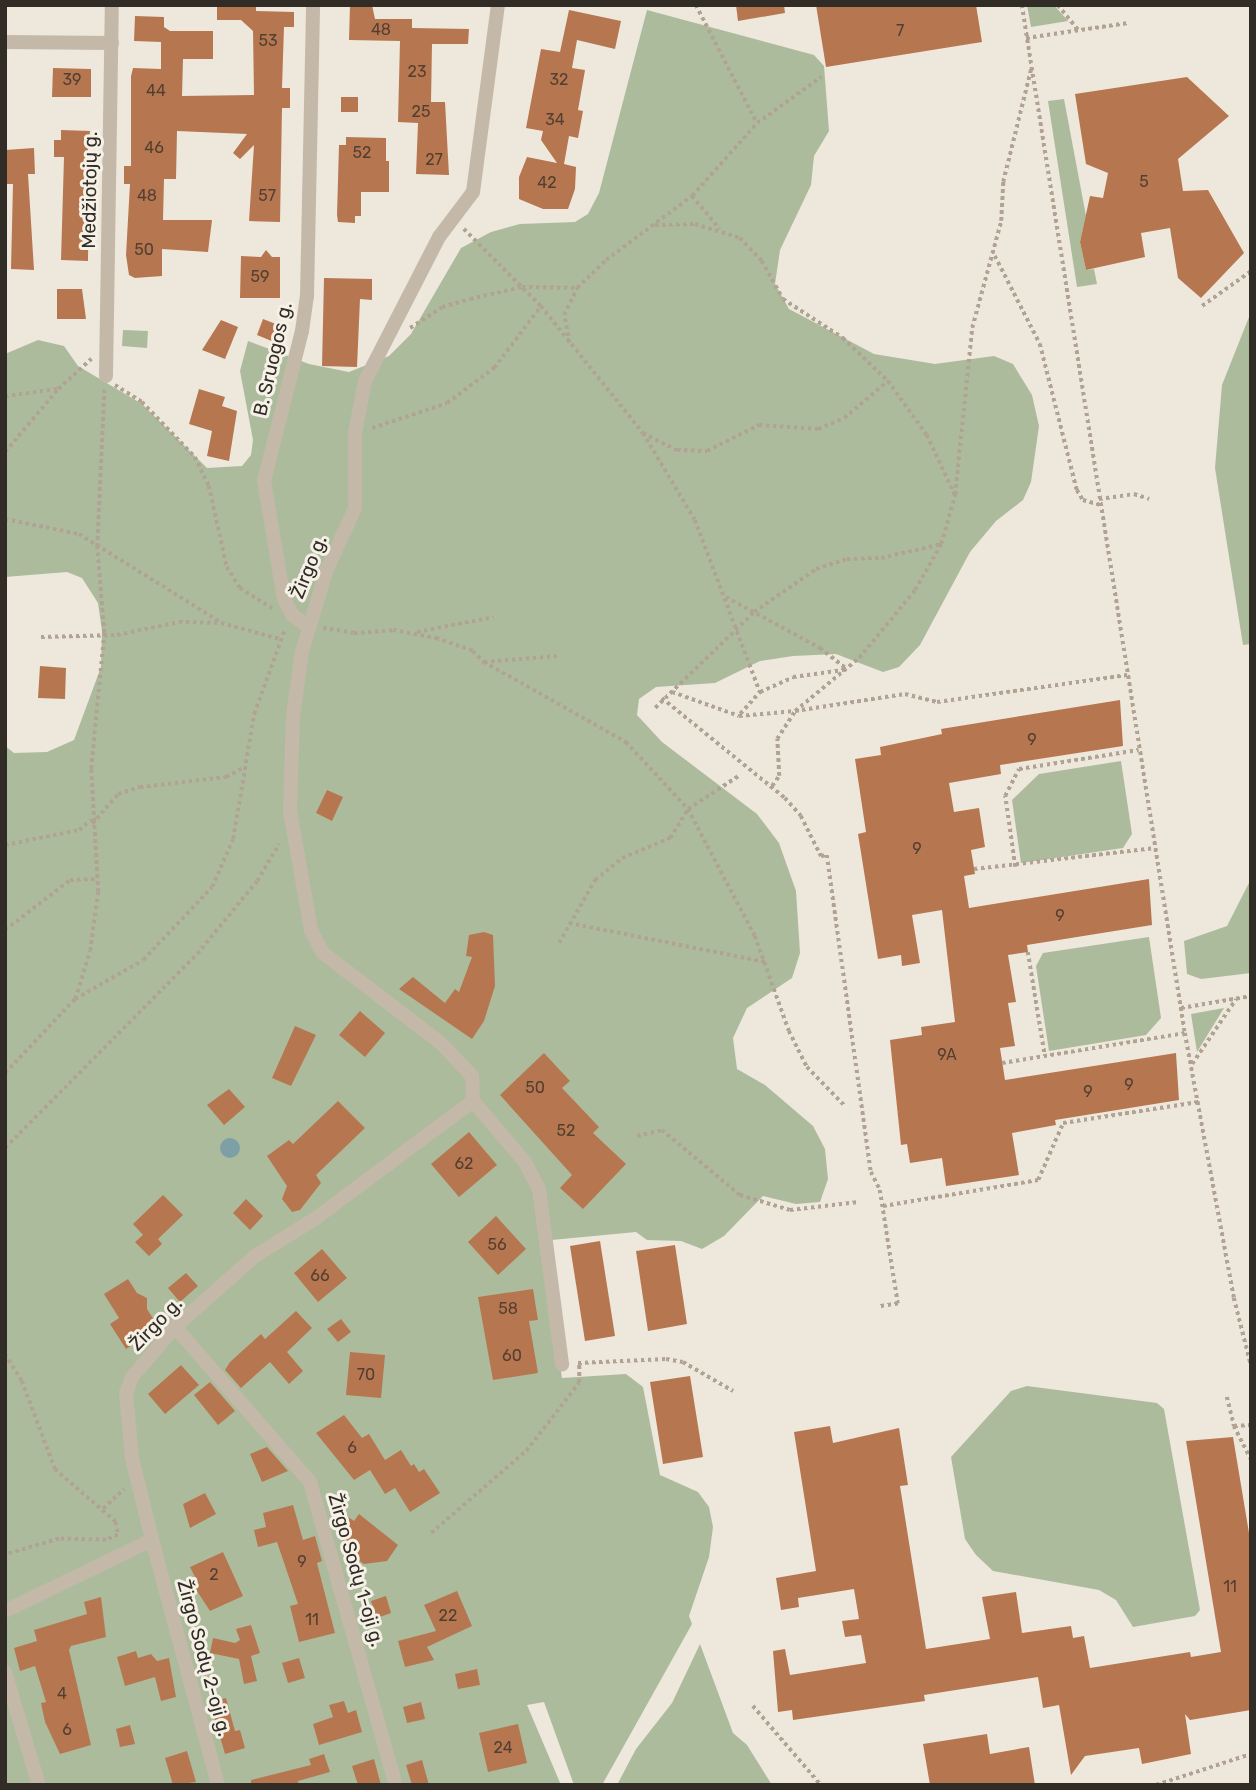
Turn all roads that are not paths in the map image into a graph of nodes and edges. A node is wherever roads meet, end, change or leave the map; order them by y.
1 (112, 5) edge
2 (313, 5) edge
3 (498, 5) edge
4 (5, 42) edge
5 (111, 43) junction
6 (105, 381) road end
7 (307, 625) junction
8 (473, 1101) junction
9 (175, 1327) junction
10 (562, 1364) road end
11 (152, 1541) junction
12 (5, 1611) edge
13 (5, 1672) edge
14 (39, 1785) edge
15 (218, 1785) edge
16 (396, 1785) edge

1 - 5 street, Medžiotojų g.
2 - 7 street, B. Sruogos g.
3 - 7 street, Žirgo g.
4 - 5 street
5 - 6 street, Medžiotojų g.
7 - 8 street, Žirgo g.
8 - 9 street, Žirgo g.
8 - 10 street, Žirgo g.
9 - 11 street, Žirgo g.
9 - 16 street, Žirgo Sodų 1-oji g.
11 - 12 street
11 - 15 street, Žirgo Sodų 2-oji g.
13 - 14 street

